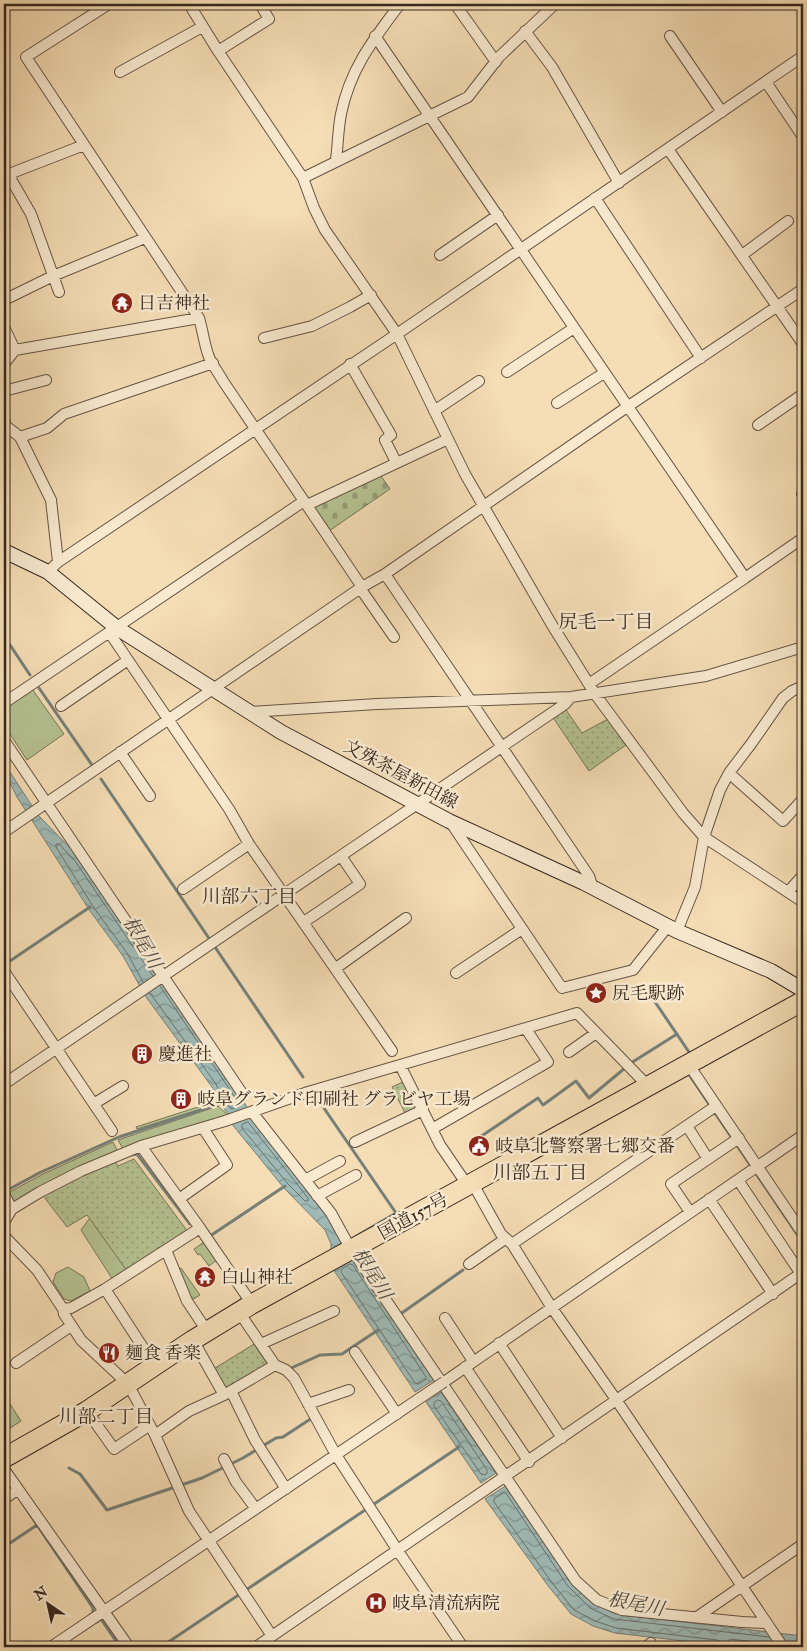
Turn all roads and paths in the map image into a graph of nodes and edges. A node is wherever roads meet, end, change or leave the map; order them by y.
1 (109, 4) edge
2 (188, 4) edge
3 (260, 4) edge
4 (400, 4) edge
5 (454, 4) edge
6 (555, 4) edge
7 (202, 27) junction
8 (525, 32) junction
9 (376, 36) junction
10 (670, 36) dead end
11 (218, 51) junction
12 (803, 56) edge
13 (496, 62) junction
14 (120, 72) dead end
15 (766, 82) junction
16 (722, 112) junction
17 (431, 116) junction
18 (803, 137) edge
19 (84, 145) junction
20 (668, 149) junction
21 (336, 160) junction
22 (6, 175) edge
23 (303, 178) junction
24 (619, 183) junction
25 (595, 198) junction
26 (498, 216) junction
27 (788, 221) dead end
28 (146, 238) junction
29 (520, 249) junction
30 (742, 254) junction
31 (440, 255) dead end
32 (53, 276) junction
33 (803, 289) edge
34 (59, 292) dead end
35 (371, 295) junction
36 (4, 300) edge
37 (778, 306) junction
38 (199, 318) junction
39 (4, 327) edge
40 (574, 328) junction
41 (396, 334) junction
42 (264, 338) dead end
43 (803, 344) edge
44 (15, 350) junction
45 (701, 358) junction
46 (213, 363) junction
47 (4, 364) edge
48 (350, 364) junction
49 (507, 372) dead end
50 (604, 373) junction
51 (46, 380) dead end
52 (479, 381) dead end
53 (4, 391) edge
54 (803, 394) edge
55 (557, 403) dead end
56 (627, 407) junction
57 (434, 411) junction
58 (5, 423) edge
59 (758, 425) dead end
60 (256, 429) junction
61 (20, 437) junction
62 (448, 439) junction
63 (396, 462) junction
64 (306, 503) junction
65 (483, 505) junction
66 (803, 538) edge
67 (4, 551) edge
68 (53, 567) junction
69 (385, 574) junction
70 (745, 578) junction
71 (361, 588) junction
72 (113, 630) junction
73 (394, 637) dead end
74 (803, 647) edge
75 (128, 660) junction
76 (589, 684) junction
77 (803, 686) edge
78 (213, 689) junction
79 (595, 694) junction
80 (571, 697) junction
81 (472, 702) junction
82 (4, 703) edge
83 (61, 706) dead end
84 (250, 712) junction
85 (167, 719) junction
86 (4, 740) edge
87 (500, 746) junction
88 (120, 752) junction
89 (729, 773) junction
90 (150, 796) dead end
91 (803, 799) edge
92 (48, 803) junction
93 (418, 803) junction
94 (449, 821) junction
95 (4, 832) edge
96 (704, 837) junction
97 (249, 844) junction
98 (341, 856) junction
99 (803, 875) edge
100 (593, 888) junction
101 (183, 889) dead end
102 (788, 892) junction
103 (285, 894) junction
104 (803, 902) edge
105 (406, 918) dead end
106 (304, 922) junction
107 (522, 929) junction
108 (673, 929) junction
109 (336, 968) junction
110 (4, 971) edge
111 (456, 974) dead end
112 (163, 977) junction
113 (803, 990) edge
114 (803, 1001) edge
115 (526, 1029) junction
116 (596, 1033) junction
117 (57, 1049) junction
118 (392, 1051) dead end
119 (569, 1052) dead end
120 (693, 1063) junction
121 (400, 1065) junction
122 (5, 1081) edge
123 (122, 1086) dead end
124 (648, 1086) junction
125 (242, 1092) dead end
126 (95, 1104) junction
127 (716, 1106) junction
128 (423, 1110) junction
129 (252, 1112) junction
130 (687, 1126) junction
131 (203, 1128) junction
132 (432, 1129) junction
133 (112, 1131) dead end
134 (803, 1135) edge
135 (739, 1138) junction
136 (355, 1142) dead end
137 (141, 1146) junction
138 (708, 1159) junction
139 (340, 1161) dead end
140 (758, 1166) junction
141 (356, 1174) dead end
142 (304, 1180) junction
143 (738, 1180) junction
144 (470, 1185) junction
145 (4, 1194) edge
146 (317, 1196) junction
147 (179, 1199) junction
148 (709, 1199) junction
149 (12, 1209) junction
150 (690, 1212) junction
151 (4, 1222) edge
152 (200, 1228) junction
153 (803, 1234) edge
154 (4, 1236) edge
155 (509, 1242) junction
156 (166, 1250) junction
157 (344, 1254) junction
158 (469, 1264) dead end
159 (802, 1273) edge
160 (105, 1289) junction
161 (773, 1294) junction
162 (245, 1308) junction
163 (552, 1308) junction
164 (63, 1309) junction
165 (334, 1311) dead end
166 (445, 1318) dead end
167 (71, 1326) junction
168 (200, 1335) junction
169 (499, 1343) junction
170 (261, 1344) junction
171 (355, 1352) dead end
172 (16, 1363) dead end
173 (469, 1364) junction
174 (275, 1365) junction
175 (155, 1366) junction
176 (128, 1384) junction
177 (349, 1390) dead end
178 (227, 1393) junction
179 (617, 1401) junction
180 (308, 1404) junction
181 (87, 1411) junction
182 (397, 1414) junction
183 (150, 1425) junction
184 (155, 1435) junction
185 (562, 1438) junction
186 (336, 1455) junction
187 (4, 1458) edge
188 (224, 1459) dead end
189 (529, 1462) junction
190 (4, 1469) edge
191 (504, 1478) junction
192 (286, 1489) junction
193 (17, 1490) junction
194 (4, 1499) edge
195 (256, 1509) junction
196 (208, 1541) junction
197 (803, 1544) edge
198 (398, 1551) junction
199 (742, 1586) junction
200 (104, 1612) junction
201 (697, 1617) junction
202 (769, 1625) junction
203 (272, 1636) junction
204 (4, 1643) edge
205 (6, 1647) edge
206 (51, 1647) edge
207 (129, 1647) edge
208 (256, 1647) edge
209 (463, 1647) edge
210 (783, 1647) edge

1 - 19 street
2 - 7 street
3 - 11 street
4 - 9 street
5 - 13 street
6 - 8 street
7 - 11 street
7 - 14 street
8 - 13 street
8 - 24 street
9 - 17 street
9 - 21 street
10 - 16 street
11 - 23 street
12 - 15 street
13 - 17 street
15 - 16 street
15 - 18 street
16 - 20 street
17 - 21 street
17 - 26 street
19 - 22 street
19 - 28 street
20 - 24 street
20 - 30 street
21 - 23 street
22 - 32 street
23 - 35 street
24 - 25 street
25 - 29 street
25 - 45 street
26 - 29 street
26 - 31 street
27 - 30 street
28 - 32 street
28 - 38 street
29 - 40 street
29 - 41 street
30 - 37 street
32 - 34 street
32 - 36 street
33 - 37 street
35 - 41 street
35 - 42 street
37 - 43 street
37 - 45 street
38 - 44 street
38 - 46 street
39 - 44 street
40 - 49 street
40 - 50 street
41 - 48 street
41 - 57 street
44 - 47 street
45 - 56 street
46 - 60 street
46 - 61 street
48 - 60 street
48 - 63 street
50 - 55 street
50 - 56 street
51 - 53 street
52 - 57 street
54 - 59 street
56 - 65 street
56 - 70 street
57 - 62 street
58 - 61 street
60 - 64 street
60 - 68 street
61 - 68 street
62 - 63 street
62 - 65 street
63 - 64 street
64 - 71 street
64 - 72 street
65 - 69 street
65 - 76 street
66 - 70 street
67 - 68 main road, 文殊茶屋新田線
68 - 72 main road, 文殊茶屋新田線
69 - 71 street
69 - 81 street
70 - 76 street
71 - 73 street
71 - 78 street
72 - 75 street
72 - 78 main road, 文殊茶屋新田線
72 - 82 street
74 - 79 street
75 - 83 street
75 - 85 street
76 - 79 street
77 - 89 street
78 - 84 main road, 文殊茶屋新田線
78 - 85 street
79 - 80 street
79 - 96 street
80 - 81 street
80 - 87 street
81 - 84 street
81 - 87 street
84 - 93 main road, 文殊茶屋新田線
85 - 88 street
85 - 97 street
86 - 92 street
87 - 93 street
87 - 100 street
88 - 90 street
88 - 92 street
89 - 91 street
89 - 96 street
92 - 95 street
92 - 112 street
93 - 94 main road, 文殊茶屋新田線
93 - 98 street
94 - 100 main road, 文殊茶屋新田線
94 - 107 street
96 - 102 street
96 - 108 street
97 - 101 street
97 - 103 street
98 - 103 street
98 - 106 street
99 - 102 street
100 - 108 main road, 文殊茶屋新田線
102 - 104 street
103 - 106 street
103 - 112 street
105 - 109 street
106 - 109 street
107 - 108 street
107 - 111 street
108 - 113 main road, 文殊茶屋新田線
109 - 118 street
110 - 117 street
112 - 117 street
112 - 125 street
114 - 120 highway, 国道157号
115 - 116 street
115 - 121 street
115 - 132 street
116 - 119 street
116 - 124 street
117 - 122 street
117 - 126 street
120 - 124 highway, 国道157号
120 - 127 street
121 - 128 street
121 - 129 street
123 - 126 street
124 - 144 highway, 国道157号
126 - 133 street
127 - 130 street
127 - 135 street
128 - 132 street
128 - 136 street
129 - 131 street
129 - 142 street
130 - 138 street
130 - 155 street
131 - 137 street
131 - 147 street
132 - 144 street
134 - 140 street
135 - 138 street
135 - 140 street
137 - 147 street
137 - 149 street
138 - 150 street
139 - 142 street
140 - 143 street
140 - 153 street
141 - 146 street
142 - 146 street
143 - 148 street
143 - 159 street
144 - 155 street
144 - 157 highway, 国道157号
145 - 149 street
146 - 157 street
147 - 152 street
148 - 150 street
148 - 161 street
149 - 151 street
150 - 163 street
152 - 156 street
152 - 162 street
154 - 164 street
155 - 158 street
155 - 163 street
156 - 160 street
156 - 168 street
157 - 162 highway, 国道157号
157 - 191 street
159 - 161 street
160 - 164 street
160 - 175 street
161 - 179 street
162 - 168 highway, 国道157号
162 - 170 street
163 - 169 street
163 - 179 street
164 - 167 street
165 - 170 street
166 - 173 street
167 - 172 street
167 - 176 street
168 - 175 highway, 国道157号
168 - 178 street
169 - 173 street
169 - 185 street
170 - 174 street
171 - 182 street
173 - 182 street, bridge
173 - 189 street
174 - 178 street
174 - 180 street
175 - 176 highway, 国道157号
176 - 181 highway, 国道157号
176 - 183 street
177 - 180 street
178 - 184 street
178 - 192 street
179 - 185 street
179 - 199 street
180 - 186 street
181 - 183 street
181 - 187 highway, 国道157号
182 - 186 street
183 - 184 street
184 - 196 street
185 - 189 street
186 - 192 street
186 - 198 street
188 - 195 street
189 - 191 street
190 - 193 street
191 - 198 street
191 - 201 street
192 - 195 street
193 - 194 street
193 - 200 street
195 - 196 street
196 - 200 street
196 - 203 street
197 - 199 street
198 - 203 street
198 - 209 street
199 - 201 street
199 - 202 street
200 - 206 street
200 - 207 street
201 - 202 street
202 - 210 street
203 - 208 street
204 - 205 street

